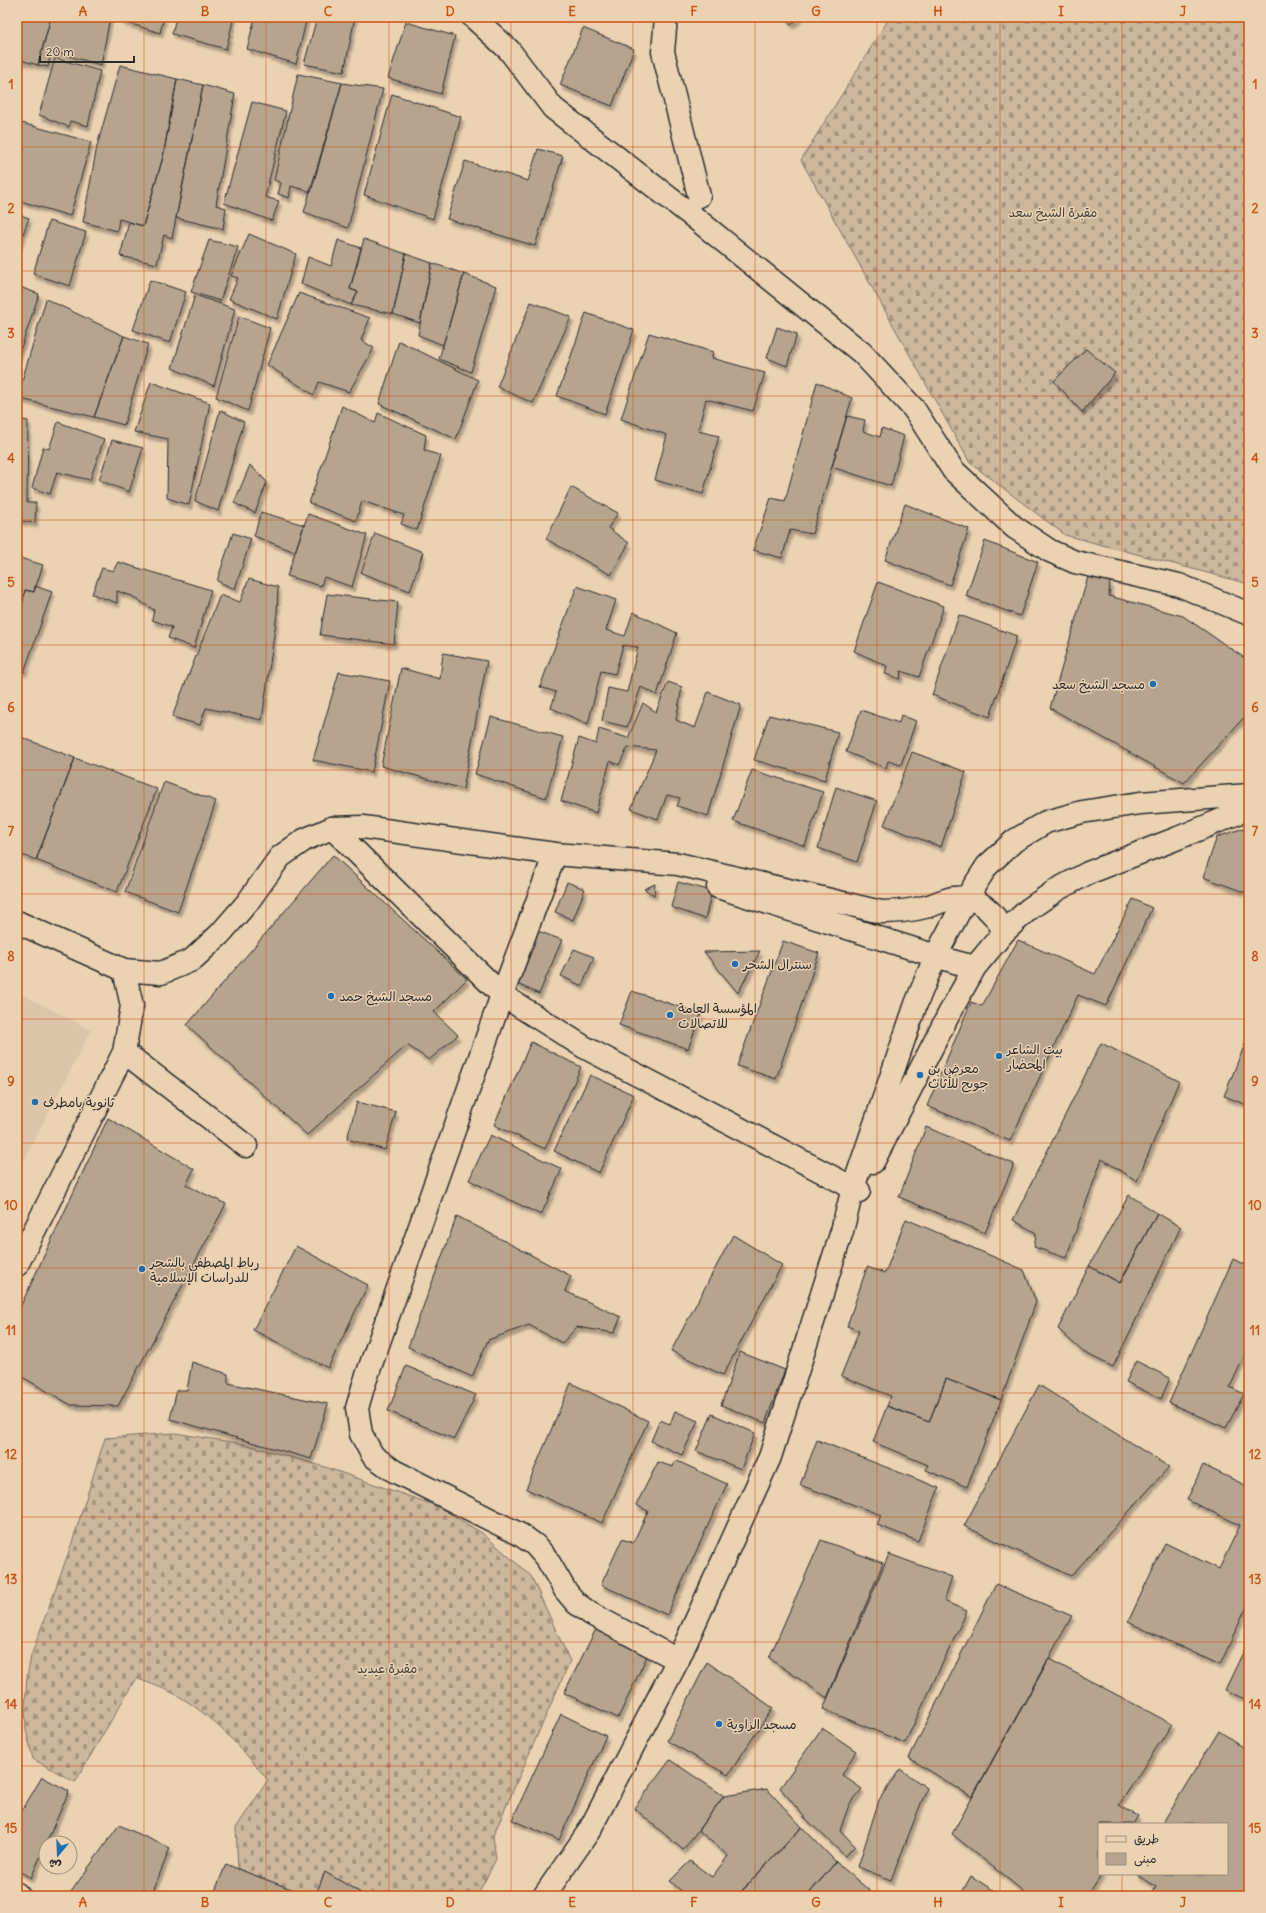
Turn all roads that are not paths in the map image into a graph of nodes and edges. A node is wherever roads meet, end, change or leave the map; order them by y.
1 (473, 17) edge
2 (666, 17) edge
3 (699, 196) dead end
4 (1249, 614) edge
5 (1249, 794) edge
6 (1249, 806) edge
7 (332, 828) junction
8 (555, 854) junction
9 (629, 860) junction
10 (967, 897) junction
11 (17, 922) edge
12 (1004, 932) junction
13 (936, 956) junction
14 (975, 967) junction
15 (124, 970) junction
16 (502, 995) junction
17 (124, 1052) junction
18 (246, 1146) dead end
19 (856, 1189) junction
20 (17, 1265) edge
21 (678, 1660) junction
22 (17, 1894) edge
23 (20, 1896) edge
24 (544, 1896) edge

1 - 4 street
2 - 3 street
5 - 10 street
6 - 12 street
7 - 8 street
7 - 15 street
7 - 16 street
8 - 9 street
8 - 16 street
9 - 10 street
9 - 13 street
10 - 12 street
10 - 13 street
11 - 15 street
12 - 14 street
13 - 14 street
13 - 19 street
14 - 19 street
15 - 17 street
16 - 19 street
16 - 21 street
17 - 18 street
17 - 20 street
19 - 21 street
21 - 24 street
22 - 23 street

